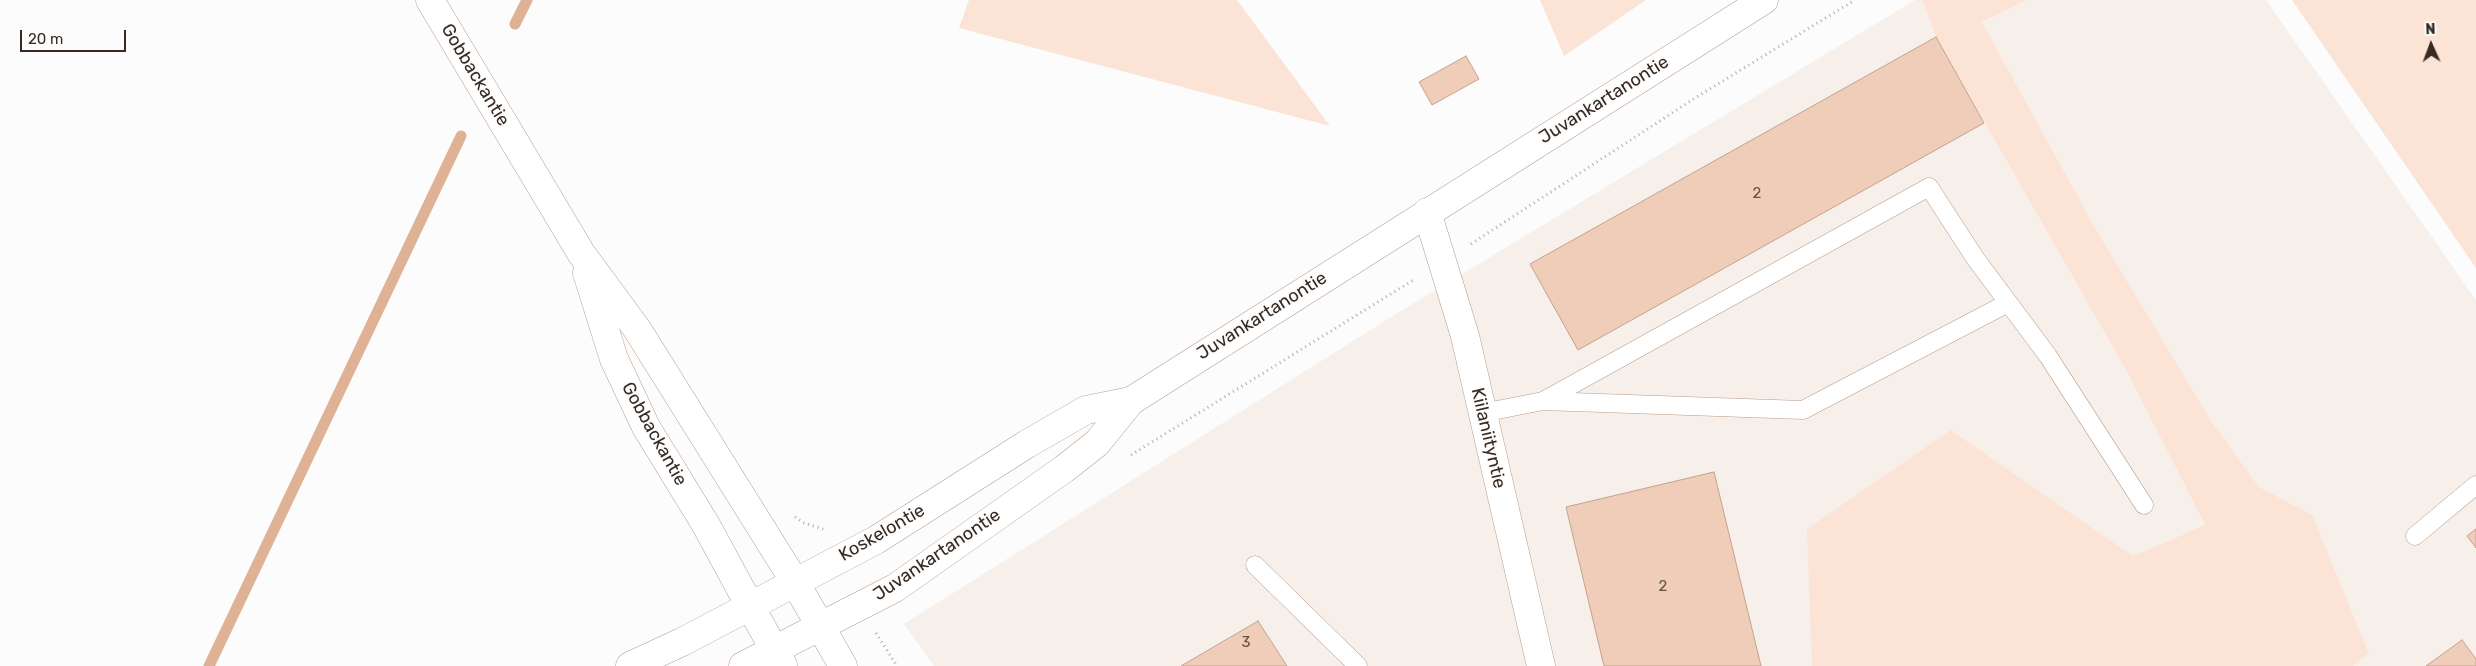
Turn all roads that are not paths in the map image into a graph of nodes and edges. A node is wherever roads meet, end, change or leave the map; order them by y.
1 (430, 0) edge
2 (1764, 0) edge
3 (1426, 212) junction
4 (581, 253) junction
5 (2008, 303) junction
6 (1131, 401) junction
7 (1543, 401) junction
8 (1482, 413) junction
9 (2476, 485) edge
10 (2144, 505) dead end
11 (2415, 536) dead end
12 (1255, 565) dead end
13 (795, 582) junction
14 (750, 606) junction
15 (820, 626) junction
16 (779, 658) edge
17 (630, 666) edge
18 (743, 666) edge
19 (844, 666) edge
20 (1358, 666) edge
21 (1541, 666) edge

1 - 4 main road, Gobbackantie
2 - 3 main road, Juvankartanontie
3 - 6 main road, Juvankartanontie
3 - 8 main road, Kiilaniityntie
4 - 13 main road, Gobbackantie
4 - 14 main road, Gobbackantie
5 - 7 lane
5 - 7 lane
5 - 10 lane
6 - 13 main road, Koskelontie
6 - 15 main road, Juvankartanontie
7 - 8 lane
8 - 21 main road, Kiilaniityntie
9 - 11 lane
12 - 20 lane
13 - 14 main road, Koskelontie
13 - 15 main road, Gobbackantie
14 - 16 main road, Gobbackantie
14 - 17 main road, Koskelontie
15 - 16 main road, Juvankartanontie
15 - 19 main road, Gobbackantie
16 - 18 main road

